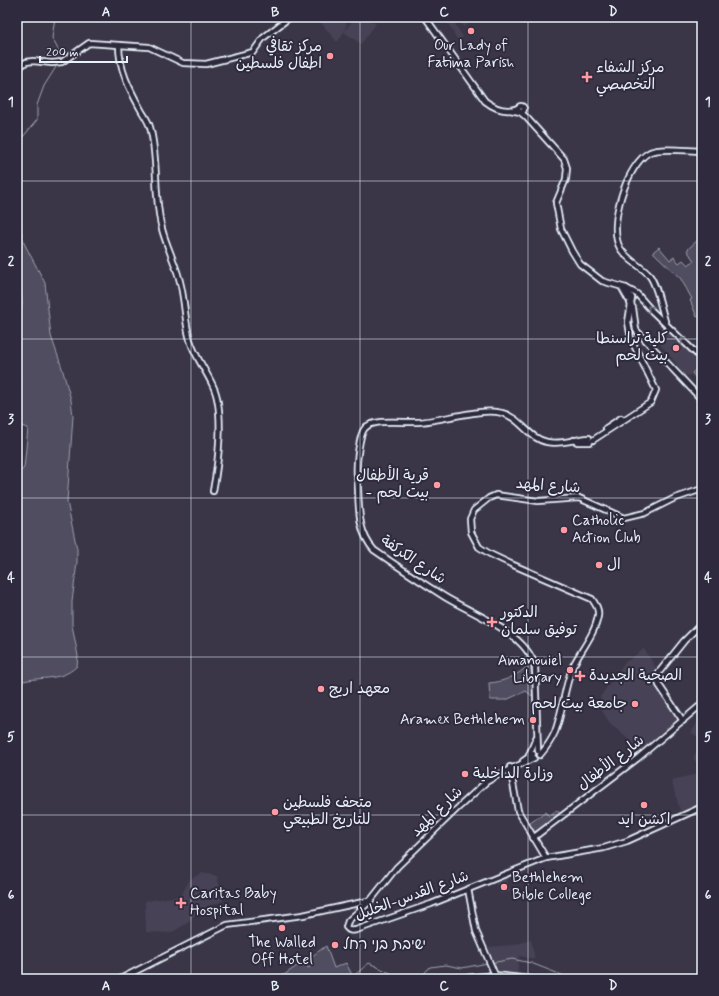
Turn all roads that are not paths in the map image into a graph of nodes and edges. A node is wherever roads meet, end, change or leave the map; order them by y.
1 (290, 17) edge
2 (425, 17) edge
3 (119, 46) junction
4 (17, 69) edge
5 (519, 110) junction
6 (532, 123) junction
7 (702, 151) edge
8 (623, 287) junction
9 (637, 294) junction
10 (630, 299) junction
11 (665, 322) junction
12 (702, 359) edge
13 (702, 400) edge
14 (702, 489) edge
15 (213, 491) dead end
16 (702, 623) edge
17 (569, 679) junction
18 (702, 704) edge
19 (683, 721) junction
20 (537, 737) junction
21 (546, 744) junction
22 (533, 753) junction
23 (539, 753) junction
24 (509, 769) junction
25 (702, 807) edge
26 (533, 838) junction
27 (546, 858) junction
28 (468, 889) junction
29 (370, 901) junction
30 (495, 975) junction
31 (121, 979) edge
32 (457, 979) edge
33 (530, 979) edge

1 - 3 street
2 - 5 street
3 - 4 street
3 - 15 street
5 - 6 street
5 - 6 street
6 - 8 street
7 - 11 street
8 - 9 street
8 - 10 street
9 - 10 street
11 -> 9 street
10 - 13 street
10 - 20 street, شارع الكركفة
12 -> 11 street
14 - 17 street, شارع المهد
16 - 19 street
17 - 21 street, شارع المهد
17 - 23 street, شارع المهد
18 - 19 street, شارع الأطفال
19 - 26 street, شارع الأطفال
20 - 21 street
20 - 22 street
20 - 23 street, شارع الكركفة
21 - 23 street
22 - 23 street
22 - 24 street, شارع المهد
22 - 24 street
24 - 26 street
24 - 29 street, شارع المهد
25 - 27 street, شارع القدس-الخليل
26 - 27 street
27 - 28 street, شارع القدس-الخليل
28 - 29 street, شارع القدس-الخليل
28 - 30 street
29 - 31 street, شارع القدس-الخليل
30 - 32 street
30 - 33 street

